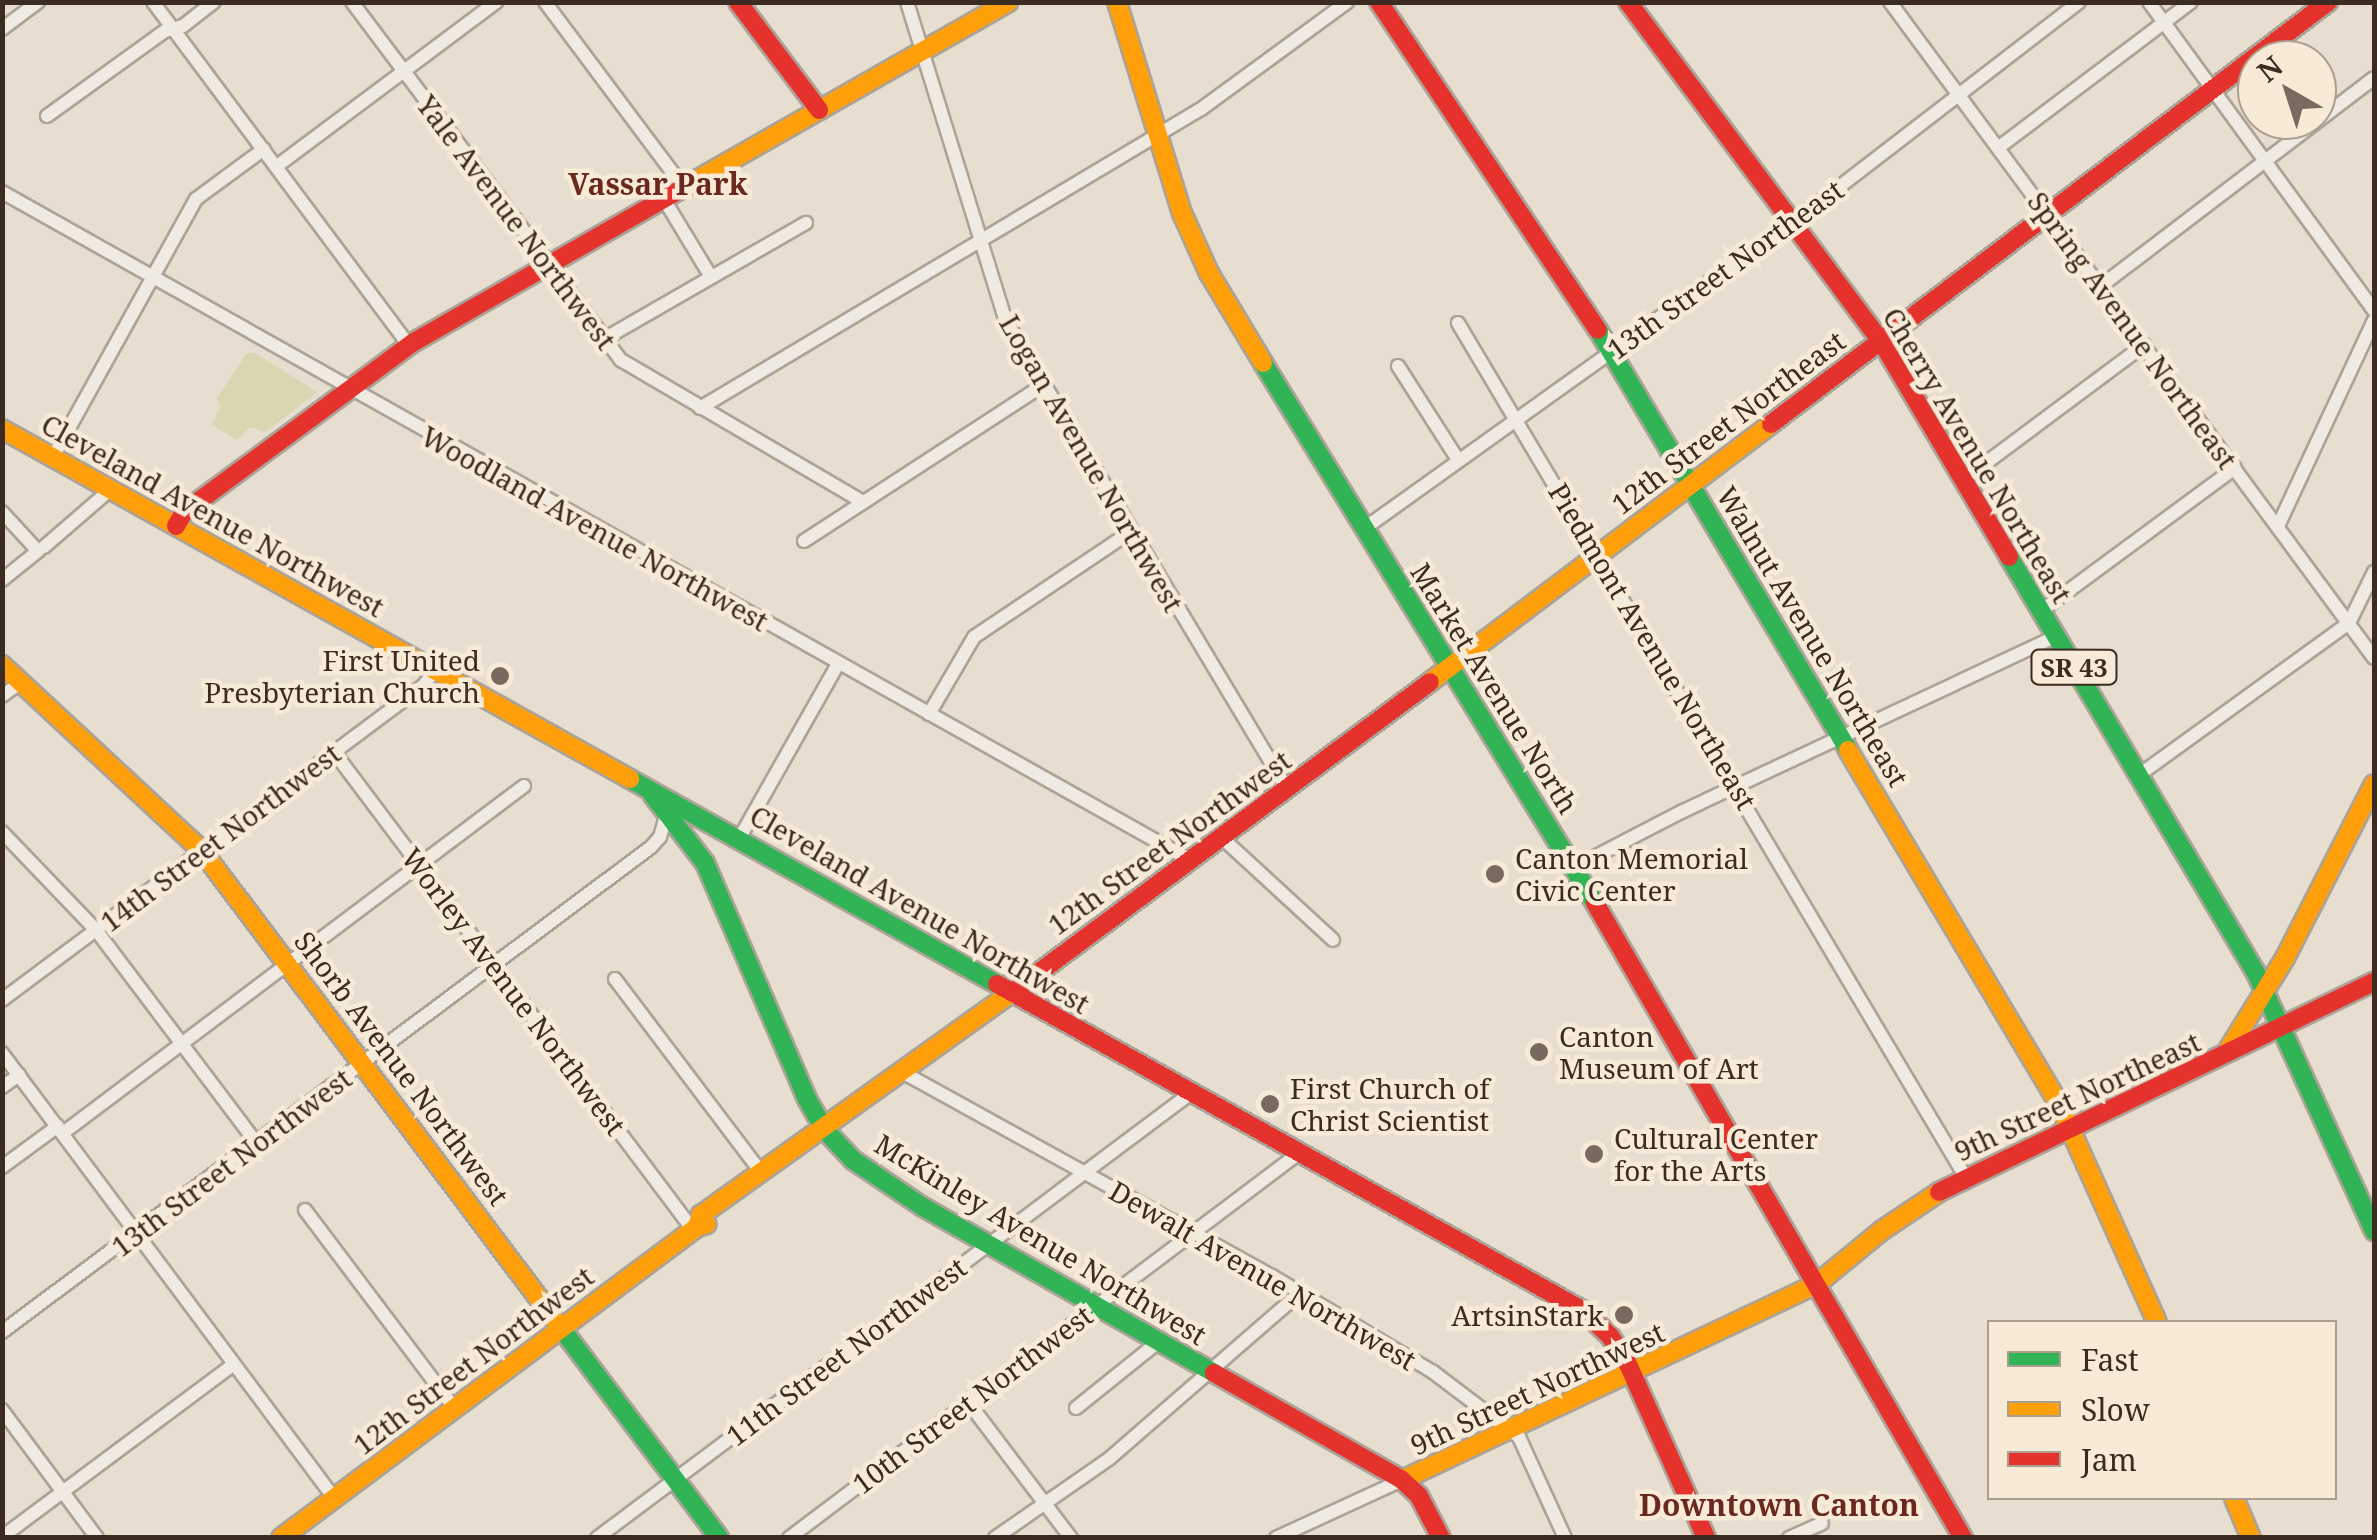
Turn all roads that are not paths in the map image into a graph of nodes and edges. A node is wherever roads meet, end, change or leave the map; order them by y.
1 (38, 2) edge
2 (153, 2) edge
3 (214, 2) edge
4 (352, 2) edge
5 (496, 2) edge
6 (545, 2) edge
7 (738, 2) edge
8 (907, 2) edge
9 (1008, 2) edge
10 (1117, 2) edge
11 (1347, 2) edge
12 (1379, 2) edge
13 (1628, 2) edge
14 (1890, 2) edge
15 (2079, 2) edge
16 (2149, 2) edge
17 (2190, 2) edge
18 (2328, 2) edge
19 (2164, 23) junction
20 (2, 28) edge
21 (173, 29) junction
22 (920, 52) junction
23 (404, 72) junction
24 (2374, 78) edge
25 (2213, 90) junction
26 (1959, 96) junction
27 (820, 110) junction
28 (48, 116) dead end
29 (1158, 136) junction
30 (1998, 148) junction
31 (264, 149) junction
32 (2266, 160) junction
33 (277, 166) junction
34 (685, 189) junction
35 (2, 192) edge
36 (665, 201) junction
37 (2048, 215) junction
38 (806, 222) dead end
39 (1792, 222) junction
40 (979, 241) junction
41 (551, 267) junction
42 (152, 277) junction
43 (712, 278) junction
44 (2101, 286) junction
45 (2374, 311) edge
46 (2374, 320) edge
47 (1458, 323) dead end
48 (604, 339) junction
49 (1881, 341) junction
50 (410, 345) junction
51 (2144, 345) junction
52 (1610, 351) junction
53 (1398, 366) dead end
54 (1043, 385) junction
55 (348, 389) junction
56 (700, 408) junction
57 (1517, 418) junction
58 (2, 429) edge
59 (53, 457) junction
60 (1458, 460) junction
61 (2235, 468) junction
62 (1963, 480) junction
63 (1692, 485) junction
64 (111, 490) junction
65 (864, 502) junction
66 (2, 512) edge
67 (176, 526) junction
68 (2278, 526) junction
69 (1365, 528) junction
70 (1130, 532) junction
71 (804, 540) dead end
72 (41, 549) junction
73 (1598, 554) junction
74 (2374, 572) edge
75 (2, 580) edge
76 (2041, 611) junction
77 (2349, 623) junction
78 (2056, 636) junction
79 (2374, 658) edge
80 (838, 664) junction
81 (2, 665) edge
82 (1449, 669) junction
83 (434, 671) junction
84 (21, 682) junction
85 (2, 696) edge
86 (929, 714) junction
87 (1841, 738) junction
88 (334, 752) junction
89 (2139, 775) junction
90 (2374, 784) edge
91 (524, 786) dead end
92 (1736, 786) junction
93 (1287, 789) junction
94 (652, 794) junction
95 (667, 813) junction
96 (2, 832) edge
97 (1222, 837) junction
98 (739, 838) junction
99 (692, 841) junction
100 (652, 847) junction
101 (202, 851) junction
102 (1190, 860) junction
103 (420, 864) junction
104 (1574, 868) junction
105 (96, 930) junction
106 (1333, 940) dead end
107 (289, 962) junction
108 (495, 965) junction
109 (615, 980) dead end
110 (2374, 982) edge
111 (1010, 993) junction
112 (2266, 993) junction
113 (2, 1000) edge
114 (2282, 1028) junction
115 (181, 1044) junction
116 (2, 1052) edge
117 (2220, 1059) junction
118 (364, 1063) junction
119 (902, 1072) junction
120 (19, 1074) junction
121 (2, 1087) edge
122 (1191, 1093) junction
123 (2071, 1128) junction
124 (60, 1129) junction
125 (825, 1130) junction
126 (256, 1144) junction
127 (1299, 1153) junction
128 (2, 1167) edge
129 (761, 1172) junction
130 (1085, 1173) junction
131 (1966, 1178) junction
132 (305, 1210) dead end
133 (695, 1228) junction
134 (2374, 1231) edge
135 (137, 1232) junction
136 (1193, 1232) junction
137 (989, 1245) junction
138 (1818, 1283) junction
139 (1300, 1293) junction
140 (1096, 1305) junction
141 (2156, 1320) edge
142 (561, 1328) junction
143 (2, 1332) edge
144 (1158, 1342) junction
145 (234, 1364) junction
146 (1212, 1372) junction
147 (1633, 1374) junction
148 (968, 1402) junction
149 (454, 1408) junction
150 (1076, 1408) dead end
151 (2, 1410) edge
152 (1510, 1429) junction
153 (676, 1479) junction
154 (1402, 1480) junction
155 (63, 1492) junction
156 (334, 1498) junction
157 (2235, 1500) edge
158 (1046, 1504) junction
159 (1309, 1523) junction
160 (1822, 1523) dead end
161 (2, 1537) edge
162 (97, 1538) edge
163 (281, 1538) edge
164 (597, 1538) edge
165 (719, 1538) edge
166 (789, 1538) edge
167 (995, 1538) edge
168 (1072, 1538) edge
169 (1276, 1538) edge
170 (1316, 1538) edge
171 (1441, 1538) edge
172 (1565, 1538) edge
173 (1706, 1538) edge
174 (1789, 1538) edge
175 (1963, 1538) edge
176 (2252, 1538) edge

1 - 20 street
2 - 21 street
3 - 21 street
4 - 23 street, Yale Avenue Northwest
5 - 23 street
6 - 34 street
7 - 27 main road
8 - 22 street, Logan Avenue Northwest
9 - 22 main road
10 - 29 main road, Market Avenue North
11 - 29 street
12 - 52 main road, Walnut Avenue Northeast
13 - 39 main road, Cherry Avenue Northeast / SR 43
14 - 26 street, Spring Avenue Northeast
15 - 26 street, 13th Street Northeast
16 - 19 street
17 - 19 street
18 - 25 main road, 12th Street Northeast
19 - 25 street
19 - 30 street
21 - 28 street
21 - 31 street
22 - 27 main road
22 - 40 street, Logan Avenue Northwest
23 - 33 street
23 - 41 street, Yale Avenue Northwest
24 - 32 street
25 - 32 street
25 - 37 main road, 12th Street Northeast
26 - 30 street, Spring Avenue Northeast
26 - 39 street, 13th Street Northeast
27 - 34 main road
29 - 40 street
29 - 69 main road, Market Avenue North
30 - 37 street, Spring Avenue Northeast
31 - 33 street
31 - 42 street
32 - 44 street
32 - 45 street
33 - 50 street
34 - 36 main road
35 - 42 street, Woodland Avenue Northwest
36 - 41 main road
36 - 43 street
37 - 44 street, Spring Avenue Northeast
37 - 49 main road, 12th Street Northeast
38 - 43 street
39 - 49 main road, Cherry Avenue Northeast / SR 43
39 - 52 street, 13th Street Northeast
40 - 54 street, Logan Avenue Northwest
40 - 56 street
41 - 48 street, Yale Avenue Northwest
41 - 50 main road
42 - 55 street, Woodland Avenue Northwest
42 - 59 street
43 - 48 street
44 - 51 street, Spring Avenue Northeast
46 - 68 street
47 - 57 street, Piedmont Avenue Northeast
48 - 56 street, Yale Avenue Northwest
49 - 62 main road, Cherry Avenue Northeast / SR 43
49 - 63 main road, 12th Street Northeast
50 - 55 main road
51 - 61 street, Spring Avenue Northeast
51 - 62 street
52 - 57 street, 13th Street Northeast
52 - 63 main road, Walnut Avenue Northeast
53 - 60 street
54 - 65 street
54 - 70 street, Logan Avenue Northwest
55 - 67 main road
55 - 80 street, Woodland Avenue Northwest
56 - 65 street, Yale Avenue Northwest
57 - 60 street, 13th Street Northeast
57 - 73 street, Piedmont Avenue Northeast
58 - 59 main road, Cleveland Avenue Northwest
59 - 64 main road, Cleveland Avenue Northwest
60 - 69 street, 13th Street Northeast
61 - 68 street, Spring Avenue Northeast
61 - 76 street
62 - 76 main road, Cherry Avenue Northeast / SR 43
63 - 73 main road, 12th Street Northeast
63 - 87 main road, Walnut Avenue Northeast
64 - 67 main road, Cleveland Avenue Northwest
64 - 72 street
65 - 71 street
66 - 72 street
67 - 83 main road, Cleveland Avenue Northwest
68 - 77 street, Spring Avenue Northeast
69 - 82 main road, Market Avenue North
70 - 86 street
70 - 93 street, Logan Avenue Northwest
72 - 75 street
73 - 82 main road, 12th Street Northeast
73 - 92 street, Piedmont Avenue Northeast
74 - 77 street
76 - 78 main road, Cherry Avenue Northeast / SR 43
77 - 79 street, Spring Avenue Northeast
77 - 89 street
78 - 87 street
78 - 89 main road, Cherry Avenue Northeast / SR 43
80 - 86 street, Woodland Avenue Northwest
80 - 98 street
81 - 84 main road, Shorb Avenue Northwest
82 - 93 main road, 12th Street Northwest
82 - 104 main road, Market Avenue North
83 - 88 street, 14th Street Northwest
83 - 94 main road, Cleveland Avenue Northwest
84 - 85 street
84 - 101 main road, Shorb Avenue Northwest
86 - 102 street, Woodland Avenue Northwest
87 - 92 street
87 - 123 main road, Walnut Avenue Northeast
88 - 101 street, 14th Street Northwest
88 - 103 street, Worley Avenue Northwest
89 - 112 main road, Cherry Avenue Northeast / SR 43
90 - 112 main road
91 - 103 street
92 - 104 street
92 - 131 street, Piedmont Avenue Northeast
93 - 97 main road, 12th Street Northwest
94 - 95 main road, McKinley Avenue Northwest
94 - 98 main road, Cleveland Avenue Northwest
95 - 99 main road, McKinley Avenue Northwest
95 - 100 street, 13th Street Northwest
96 - 105 street
97 - 102 main road, 12th Street Northwest
97 - 106 street
98 - 111 main road, Cleveland Avenue Northwest
99 - 100 street, 13th Street Northwest
99 - 125 main road, McKinley Avenue Northwest
100 - 108 street, 13th Street Northwest
101 - 105 street, 14th Street Northwest
101 - 107 main road, Shorb Avenue Northwest
102 - 111 main road, 12th Street Northwest
103 - 107 street
103 - 108 street, Worley Avenue Northwest
104 - 138 main road, Market Avenue North
105 - 113 street, 14th Street Northwest
105 - 115 street
107 - 115 street
107 - 118 main road, Shorb Avenue Northwest
108 - 118 street, 13th Street Northwest
108 - 133 street, Worley Avenue Northwest
109 - 129 street
110 - 114 main road, 9th Street Northeast
111 - 119 main road, 12th Street Northwest
111 - 122 main road, Cleveland Avenue Northwest
112 - 114 main road, Cherry Avenue Northeast / SR 43
112 - 117 main road
114 - 117 main road, 9th Street Northeast
114 - 134 main road, Cherry Avenue Northeast / SR 43
115 - 124 street
115 - 126 street
116 - 120 street
117 - 123 main road, 9th Street Northeast
118 - 126 street, 13th Street Northwest
118 - 142 main road, Shorb Avenue Northwest
119 - 125 main road, 12th Street Northwest
119 - 130 street, Dewalt Avenue Northwest
120 - 121 street
120 - 124 street
122 - 127 main road, Cleveland Avenue Northwest
122 - 130 street, 11th Street Northwest
123 - 131 main road, 9th Street Northeast
123 - 141 main road, Walnut Avenue Northeast
124 - 128 street
124 - 135 street
125 - 129 main road, 12th Street Northwest
125 - 133 main road, 12th Street Northwest
125 - 137 main road, McKinley Avenue Northwest
126 - 135 street, 13th Street Northwest
127 - 136 street, 10th Street Northwest
127 - 147 main road, Cleveland Avenue Northwest
129 - 133 main road, 12th Street Northwest
130 - 136 street, Dewalt Avenue Northwest
130 - 137 street, 11th Street Northwest
131 - 138 main road, 9th Street Northeast
132 - 149 street
133 - 142 main road, 12th Street Northwest
135 - 143 street, 13th Street Northwest
135 - 145 street
136 - 139 street, Dewalt Avenue Northwest
136 - 140 street, 10th Street Northwest
137 - 140 main road, McKinley Avenue Northwest
137 - 153 street, 11th Street Northwest
138 - 147 main road, 9th Street Northwest
138 - 175 main road, Market Avenue North
139 - 146 street
139 - 152 street, Dewalt Avenue Northwest
140 - 144 main road, McKinley Avenue Northwest
140 - 148 street, 10th Street Northwest
142 - 149 main road, 12th Street Northwest
142 - 153 main road, Shorb Avenue Northwest
144 - 146 main road, McKinley Avenue Northwest
144 - 150 street
145 - 155 street
145 - 156 street
146 - 154 main road, McKinley Avenue Northwest
146 - 158 street
147 - 152 main road, 9th Street Northwest
147 - 173 main road, Cleveland Avenue Northwest
148 - 158 street
148 - 166 street, 10th Street Northwest
149 - 156 main road, 12th Street Northwest
151 - 155 street
152 - 154 main road, 9th Street Northwest
152 - 172 street, Dewalt Avenue Northwest
153 - 164 street, 11th Street Northwest
153 - 165 main road, Shorb Avenue Northwest
154 - 159 street, 9th Street Northwest
154 - 171 main road, McKinley Avenue Northwest
155 - 161 street
155 - 162 street
156 - 163 main road, 12th Street Northwest
157 - 176 main road
158 - 167 street
158 - 168 street
159 - 169 street, 9th Street Northwest
159 - 170 street
160 - 174 street

